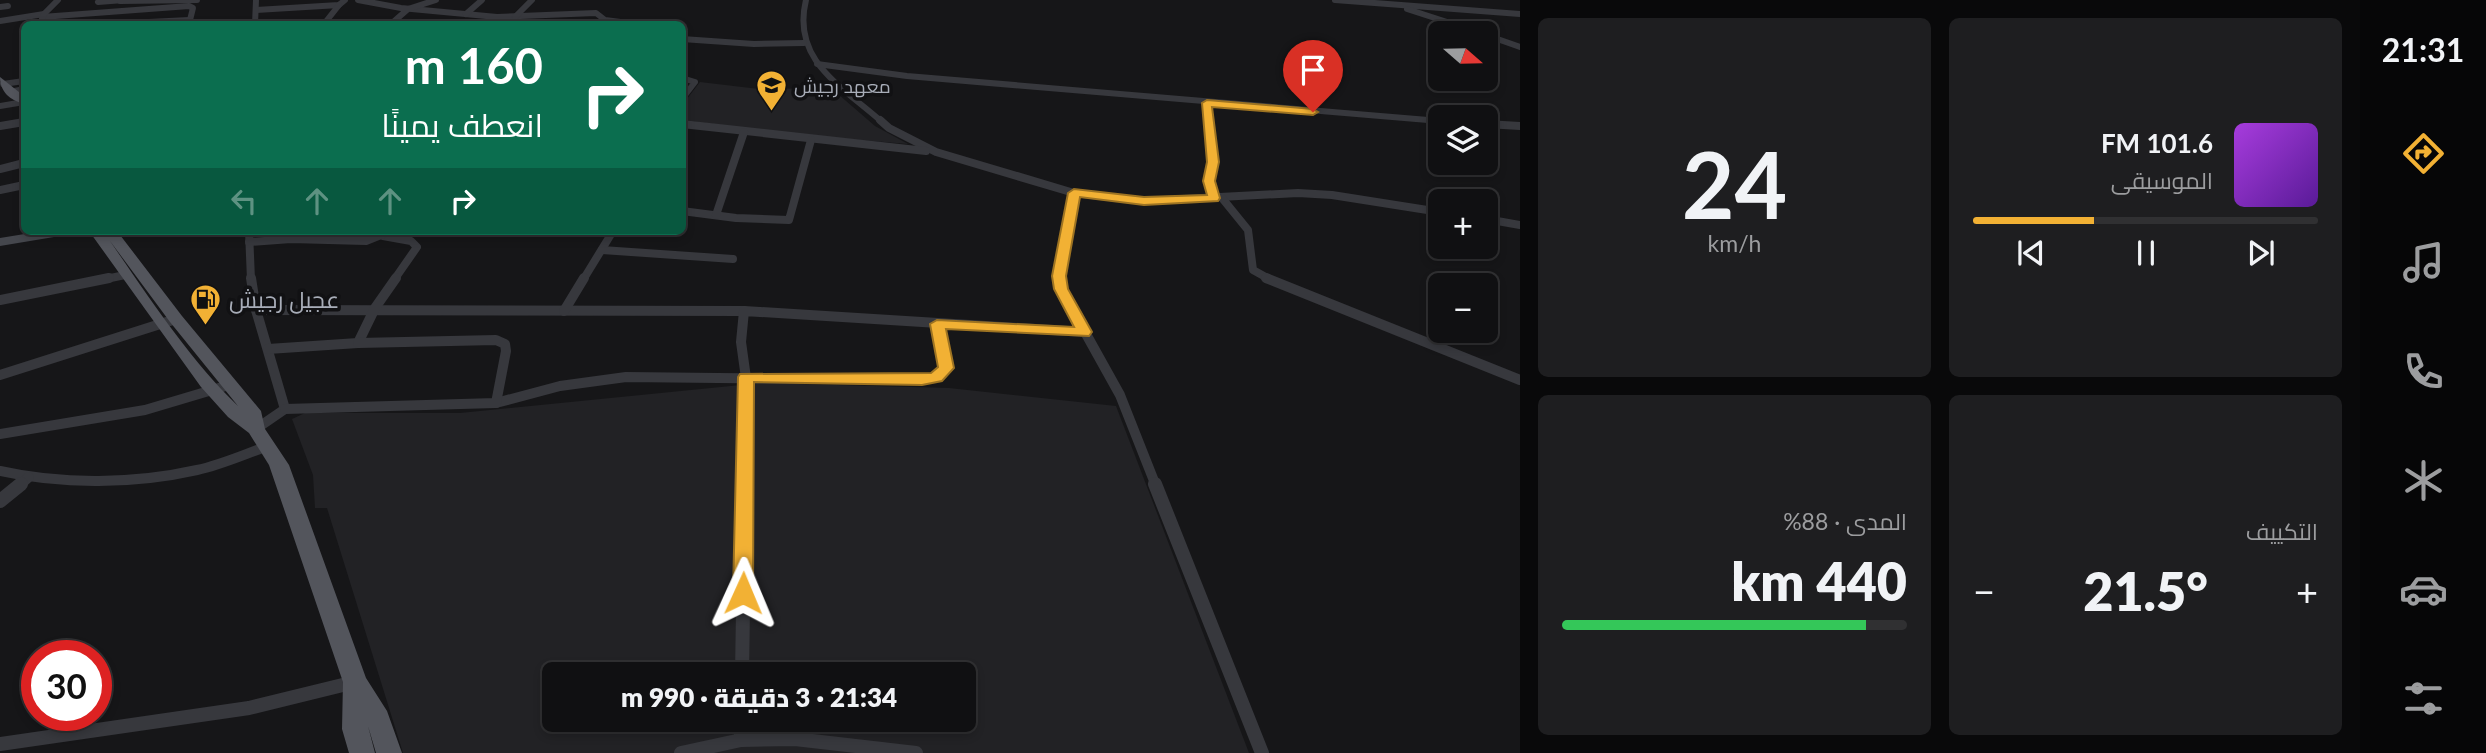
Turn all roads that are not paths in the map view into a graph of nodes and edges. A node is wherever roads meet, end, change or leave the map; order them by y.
1 (58, 0) edge
2 (197, 0) edge
3 (256, 0) edge
4 (345, 0) edge
5 (358, 0) edge
6 (436, 0) edge
7 (482, 0) edge
8 (532, 0) edge
9 (806, 0) edge
10 (1335, 0) edge
11 (1381, 0) edge
12 (99, 1) edge
13 (122, 1) edge
14 (145, 1) edge
15 (380, 2) edge
16 (340, 5) junction
17 (1394, 5) junction
18 (8, 6) dead end
19 (192, 6) junction
20 (0, 7) edge
21 (408, 9) junction
22 (256, 10) junction
23 (86, 13) junction
24 (466, 14) junction
25 (1520, 14) edge
26 (43, 16) junction
27 (506, 17) junction
28 (516, 17) junction
29 (0, 21) edge
30 (41, 21) edge
31 (189, 21) edge
32 (255, 21) edge
33 (327, 21) edge
34 (394, 21) edge
35 (501, 21) edge
36 (614, 21) edge
37 (1443, 21) edge
38 (686, 39) edge
39 (1498, 39) edge
40 (804, 44) junction
41 (1520, 47) edge
42 (817, 64) junction
43 (686, 79) edge
44 (686, 94) edge
45 (16, 95) edge
46 (1207, 103) junction
47 (0, 106) edge
48 (1428, 120) edge
49 (21, 122) edge
50 (686, 125) edge
51 (1498, 125) edge
52 (0, 126) edge
53 (1520, 126) edge
54 (744, 132) junction
55 (811, 139) junction
56 (936, 152) junction
57 (21, 164) edge
58 (0, 169) edge
59 (21, 186) edge
60 (0, 190) edge
61 (1074, 193) junction
62 (1218, 198) junction
63 (1428, 210) edge
64 (686, 211) edge
65 (716, 215) junction
66 (1498, 221) edge
67 (1520, 225) edge
68 (41, 235) edge
69 (99, 235) edge
70 (113, 235) edge
71 (383, 235) edge
72 (390, 235) edge
73 (611, 235) edge
74 (249, 237) edge
75 (0, 242) edge
76 (602, 250) junction
77 (733, 259) dead end
78 (125, 275) junction
79 (0, 300) edge
80 (375, 308) junction
81 (256, 310) junction
82 (744, 311) junction
83 (564, 312) junction
84 (168, 321) junction
85 (937, 324) junction
86 (1084, 332) junction
87 (358, 343) junction
88 (268, 349) junction
89 (0, 375) edge
90 (746, 377) junction
91 (1520, 380) edge
92 (222, 388) junction
93 (496, 403) junction
94 (285, 409) junction
95 (0, 435) edge
96 (262, 437) junction
97 (0, 471) edge
98 (29, 477) junction
99 (0, 501) edge
100 (742, 662) edge
101 (355, 681) junction
102 (741, 732) edge
103 (741, 740) junction
104 (1, 747) edge
105 (362, 753) edge
106 (389, 753) edge
107 (681, 753) edge
108 (916, 753) edge
109 (1262, 753) edge

1 - 26 street
2 - 14 street
2 - 19 street
3 - 22 street
4 - 16 street
5 - 15 street
6 - 21 street
7 - 24 street
8 - 28 street
9 - 40 street
10 - 17 street
11 - 17 street
12 - 13 street
12 - 23 street
13 - 14 street
15 - 21 street
16 - 22 street
16 - 33 street
17 - 25 street
17 - 37 street
18 - 20 street
19 - 23 street
19 - 31 street
21 - 24 street
21 - 34 street
22 - 32 street
23 - 26 street
24 - 27 street
26 - 29 street
26 - 30 street
27 - 28 street
27 - 35 street
28 - 36 street
38 - 40 street
39 - 41 street
40 - 42 street
42 - 46 street
42 - 56 street
43 - 44 street
45 - 47 street
46 - 48 street
46 - 62 street
49 - 52 street
50 - 54 street
51 - 53 street
54 - 55 street
54 - 65 street
55 - 56 street
55 - 65 street
56 - 61 street
57 - 58 street
59 - 60 street
61 - 62 street
61 - 86 street
62 - 63 street
62 - 91 street
64 - 65 street
66 - 67 street
68 - 75 street
69 - 78 main road
70 - 84 main road
71 - 74 street
72 - 80 street
73 - 76 street
74 - 81 street
76 - 77 street
76 - 83 street
78 - 79 street
78 - 84 main road
80 - 81 street
80 - 83 street
80 - 87 street
81 - 88 street
82 - 83 street
82 - 85 street
82 - 90 street
84 - 89 street
84 - 92 main road
85 - 86 street
85 - 90 street
86 - 109 street
87 - 88 street
87 - 93 street
88 - 94 street
90 - 93 street
90 - 100 street
92 - 95 street
92 - 96 main road
93 - 94 street
94 - 96 street
96 - 98 street
96 - 101 main road
97 - 98 street
98 - 99 street
101 - 104 street
101 - 105 main road
101 - 106 main road
102 - 103 street
103 - 107 street
103 - 108 street

